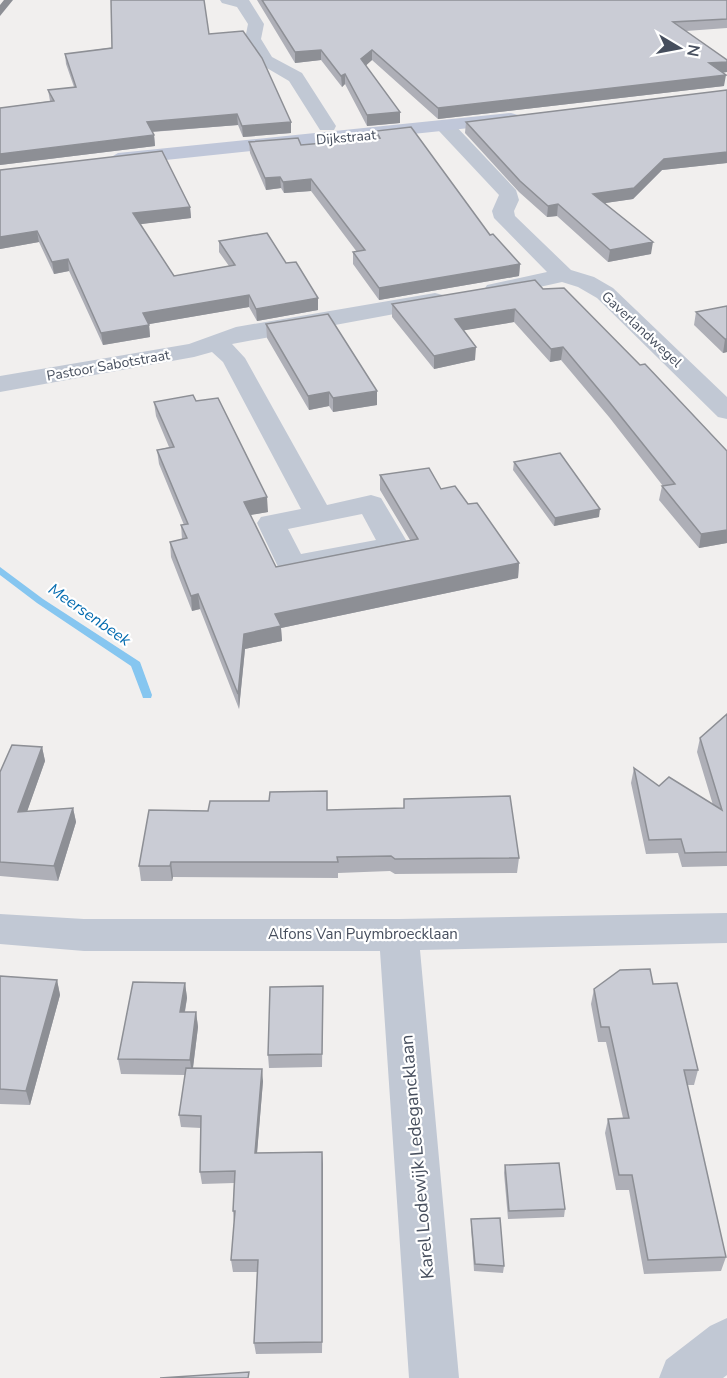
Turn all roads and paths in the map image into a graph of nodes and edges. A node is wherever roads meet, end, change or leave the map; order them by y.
1 (228, 0) edge
2 (528, 117) edge
3 (327, 126) dead end
4 (446, 127) junction
5 (104, 160) edge
6 (563, 275) junction
7 (215, 342) junction
8 (0, 384) edge
9 (727, 411) edge
10 (318, 515) dead end
11 (727, 928) edge
12 (0, 929) edge
13 (399, 935) junction
14 (727, 1343) edge
15 (434, 1378) edge
16 (684, 1378) edge

1 - 3 street
2 - 4 main road, Dijkstraat
4 - 5 main road, Dijkstraat
4 - 6 street, Gaverlandwegel
6 - 7 street, Pastoor Sabotstraat
6 - 9 street, Gaverlandwegel
7 - 8 street, Pastoor Sabotstraat
7 - 10 street
11 - 13 street, Alfons Van Puymbroecklaan
12 - 13 street, Alfons Van Puymbroecklaan
13 - 15 street, Karel Lodewijk Ledegancklaan
14 - 16 street

